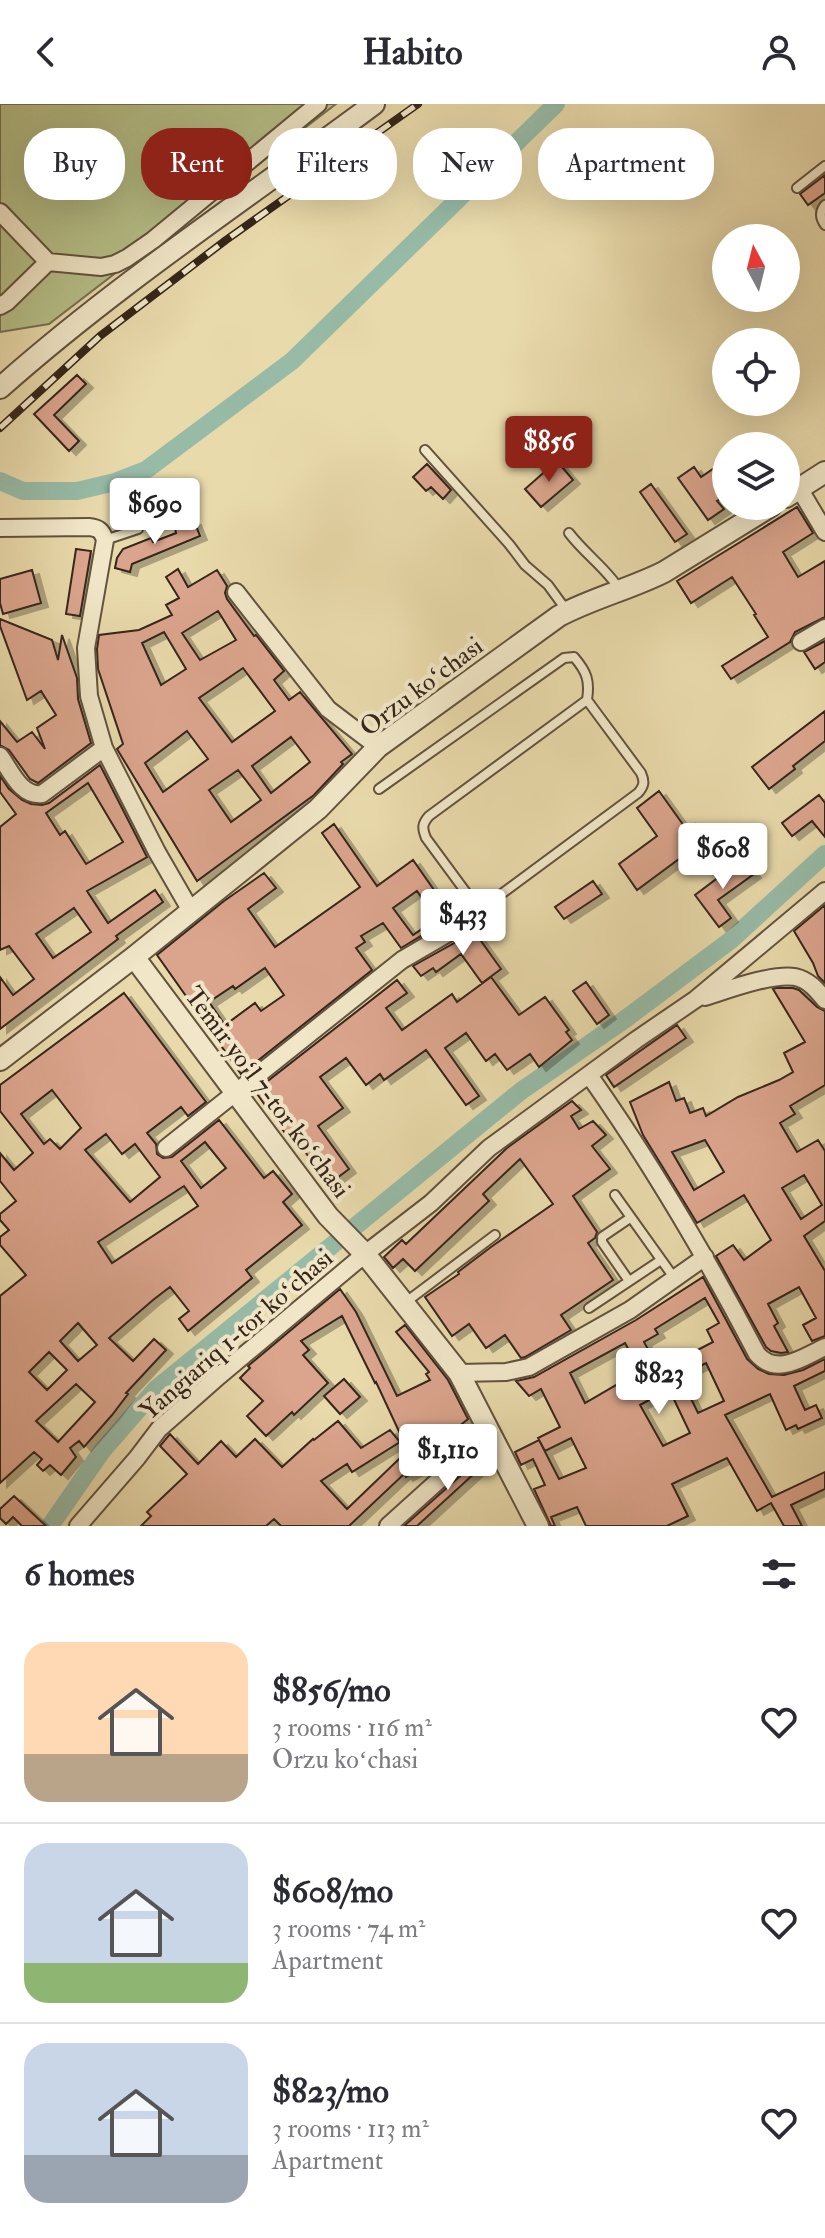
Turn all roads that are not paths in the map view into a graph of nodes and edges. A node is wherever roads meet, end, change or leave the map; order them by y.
1 (318, 104) edge
2 (374, 104) edge
3 (825, 166) edge
4 (797, 188) dead end
5 (825, 205) edge
6 (0, 212) edge
7 (825, 225) edge
8 (48, 262) junction
9 (0, 306) edge
10 (0, 388) edge
11 (425, 450) dead end
12 (825, 472) edge
13 (800, 488) edge
14 (800, 501) edge
15 (748, 520) edge
16 (0, 528) edge
17 (138, 529) dead end
18 (825, 532) edge
19 (569, 533) dead end
20 (105, 540) junction
21 (620, 591) junction
22 (236, 592) dead end
23 (568, 611) junction
24 (825, 628) edge
25 (801, 642) dead end
26 (587, 700) junction
27 (378, 747) junction
28 (104, 748) junction
29 (0, 756) edge
30 (379, 789) dead end
31 (825, 891) edge
32 (479, 910) junction
33 (191, 911) junction
34 (450, 932) joint
35 (134, 957) junction
36 (696, 999) junction
37 (825, 1000) edge
38 (0, 1060) edge
39 (589, 1075) junction
40 (235, 1093) junction
41 (166, 1148) dead end
42 (615, 1195) dead end
43 (630, 1218) junction
44 (495, 1235) dead end
45 (365, 1254) junction
46 (705, 1257) junction
47 (661, 1260) junction
48 (676, 1280) junction
49 (629, 1281) junction
50 (403, 1304) junction
51 (589, 1308) dead end
52 (825, 1347) edge
53 (459, 1373) junction
54 (489, 1435) junction
55 (78, 1526) edge
56 (388, 1526) edge
57 (538, 1526) edge

1 - 8 street
2 - 10 street
3 - 4 lane
5 - 7 lane
6 - 8 street
8 - 9 street
11 - 23 lane
12 - 13 street
14 - 18 street
15 - 21 street, Orzu koʻchasi
16 - 20 street
17 - 20 lane
19 - 21 lane
20 - 28 street
21 - 23 street, Orzu koʻchasi
22 - 27 street
23 - 27 street, Orzu koʻchasi
24 - 25 street
26 - 30 lane
26 - 32 lane
26 - 32 lane
27 - 33 street, Orzu koʻchasi
28 - 29 street
28 - 33 street
31 - 36 street
32 - 34 lane
33 - 35 street, Orzu koʻchasi
34 - 40 street
35 - 38 street, Orzu koʻchasi
35 - 40 street, Temir yoʻl 7-tor koʻchasi
36 - 37 street
36 - 39 street, Yangiariq 1-tor koʻchasi
39 - 45 street, Yangiariq 1-tor koʻchasi
39 - 46 street
40 - 41 street
40 - 45 street, Temir yoʻl 7-tor koʻchasi
42 - 43 lane
43 - 47 lane
43 - 49 lane
44 - 50 lane
45 - 50 street, Temir yoʻl 7-tor koʻchasi
45 - 55 street, Yangiariq 1-tor koʻchasi
46 - 48 street
46 - 52 street
47 - 48 lane
47 - 49 lane
48 - 53 street
49 - 51 lane
50 - 53 street, Temir yoʻl 7-tor koʻchasi
53 - 54 street, Temir yoʻl 7-tor koʻchasi
54 - 56 street
54 - 57 street, Temir yoʻl 7-tor koʻchasi

